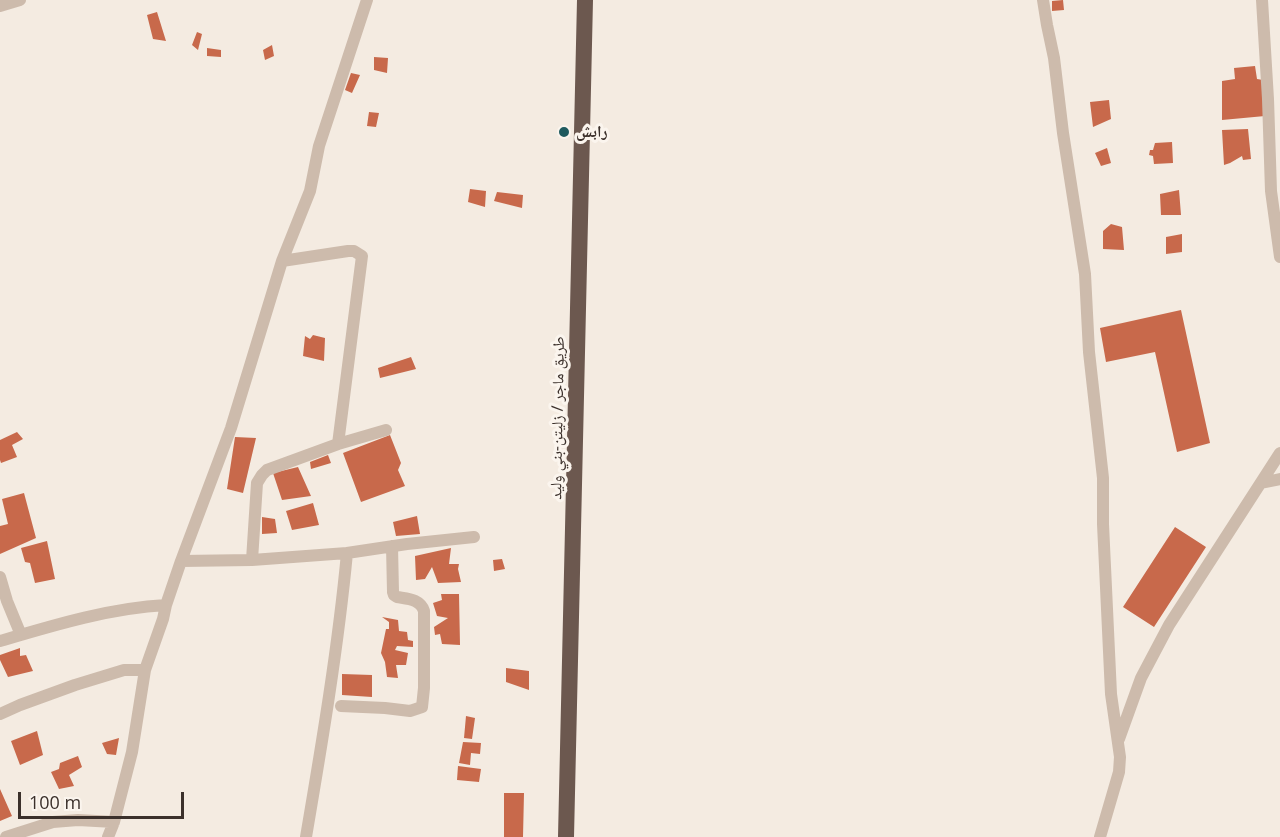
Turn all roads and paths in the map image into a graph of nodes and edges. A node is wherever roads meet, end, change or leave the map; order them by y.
1 (20, 0) edge
2 (367, 0) edge
3 (585, 0) edge
4 (1043, 0) edge
5 (1262, 0) edge
6 (0, 6) edge
7 (1280, 257) edge
8 (282, 261) junction
9 (386, 430) dead end
10 (338, 444) junction
11 (1280, 453) edge
12 (1280, 479) edge
13 (1261, 483) junction
14 (474, 537) dead end
15 (392, 546) junction
16 (347, 553) junction
17 (252, 560) junction
18 (181, 561) junction
19 (0, 577) edge
20 (166, 605) junction
21 (21, 635) junction
22 (0, 641) edge
23 (145, 669) junction
24 (341, 706) dead end
25 (0, 714) edge
26 (1119, 740) junction
27 (114, 822) junction
28 (6, 837) edge
29 (108, 837) edge
30 (306, 837) edge
31 (567, 837) edge
32 (1100, 837) edge

1 - 6 street
2 - 8 street
3 - 31 highway, طريق ماجر / زليتن-بني وليد
4 - 26 street
5 - 7 street
8 - 10 street
8 - 18 street
9 - 10 street
10 - 17 street
11 - 13 street
12 - 13 street
13 - 26 street
14 - 15 street
15 - 16 street
15 - 24 street
16 - 17 street
16 - 30 street
17 - 18 street
18 - 20 street
19 - 21 street
20 - 21 street
20 - 23 street
21 - 22 street
23 - 25 street
23 - 27 street
26 - 32 street
27 - 28 street
27 - 29 street

